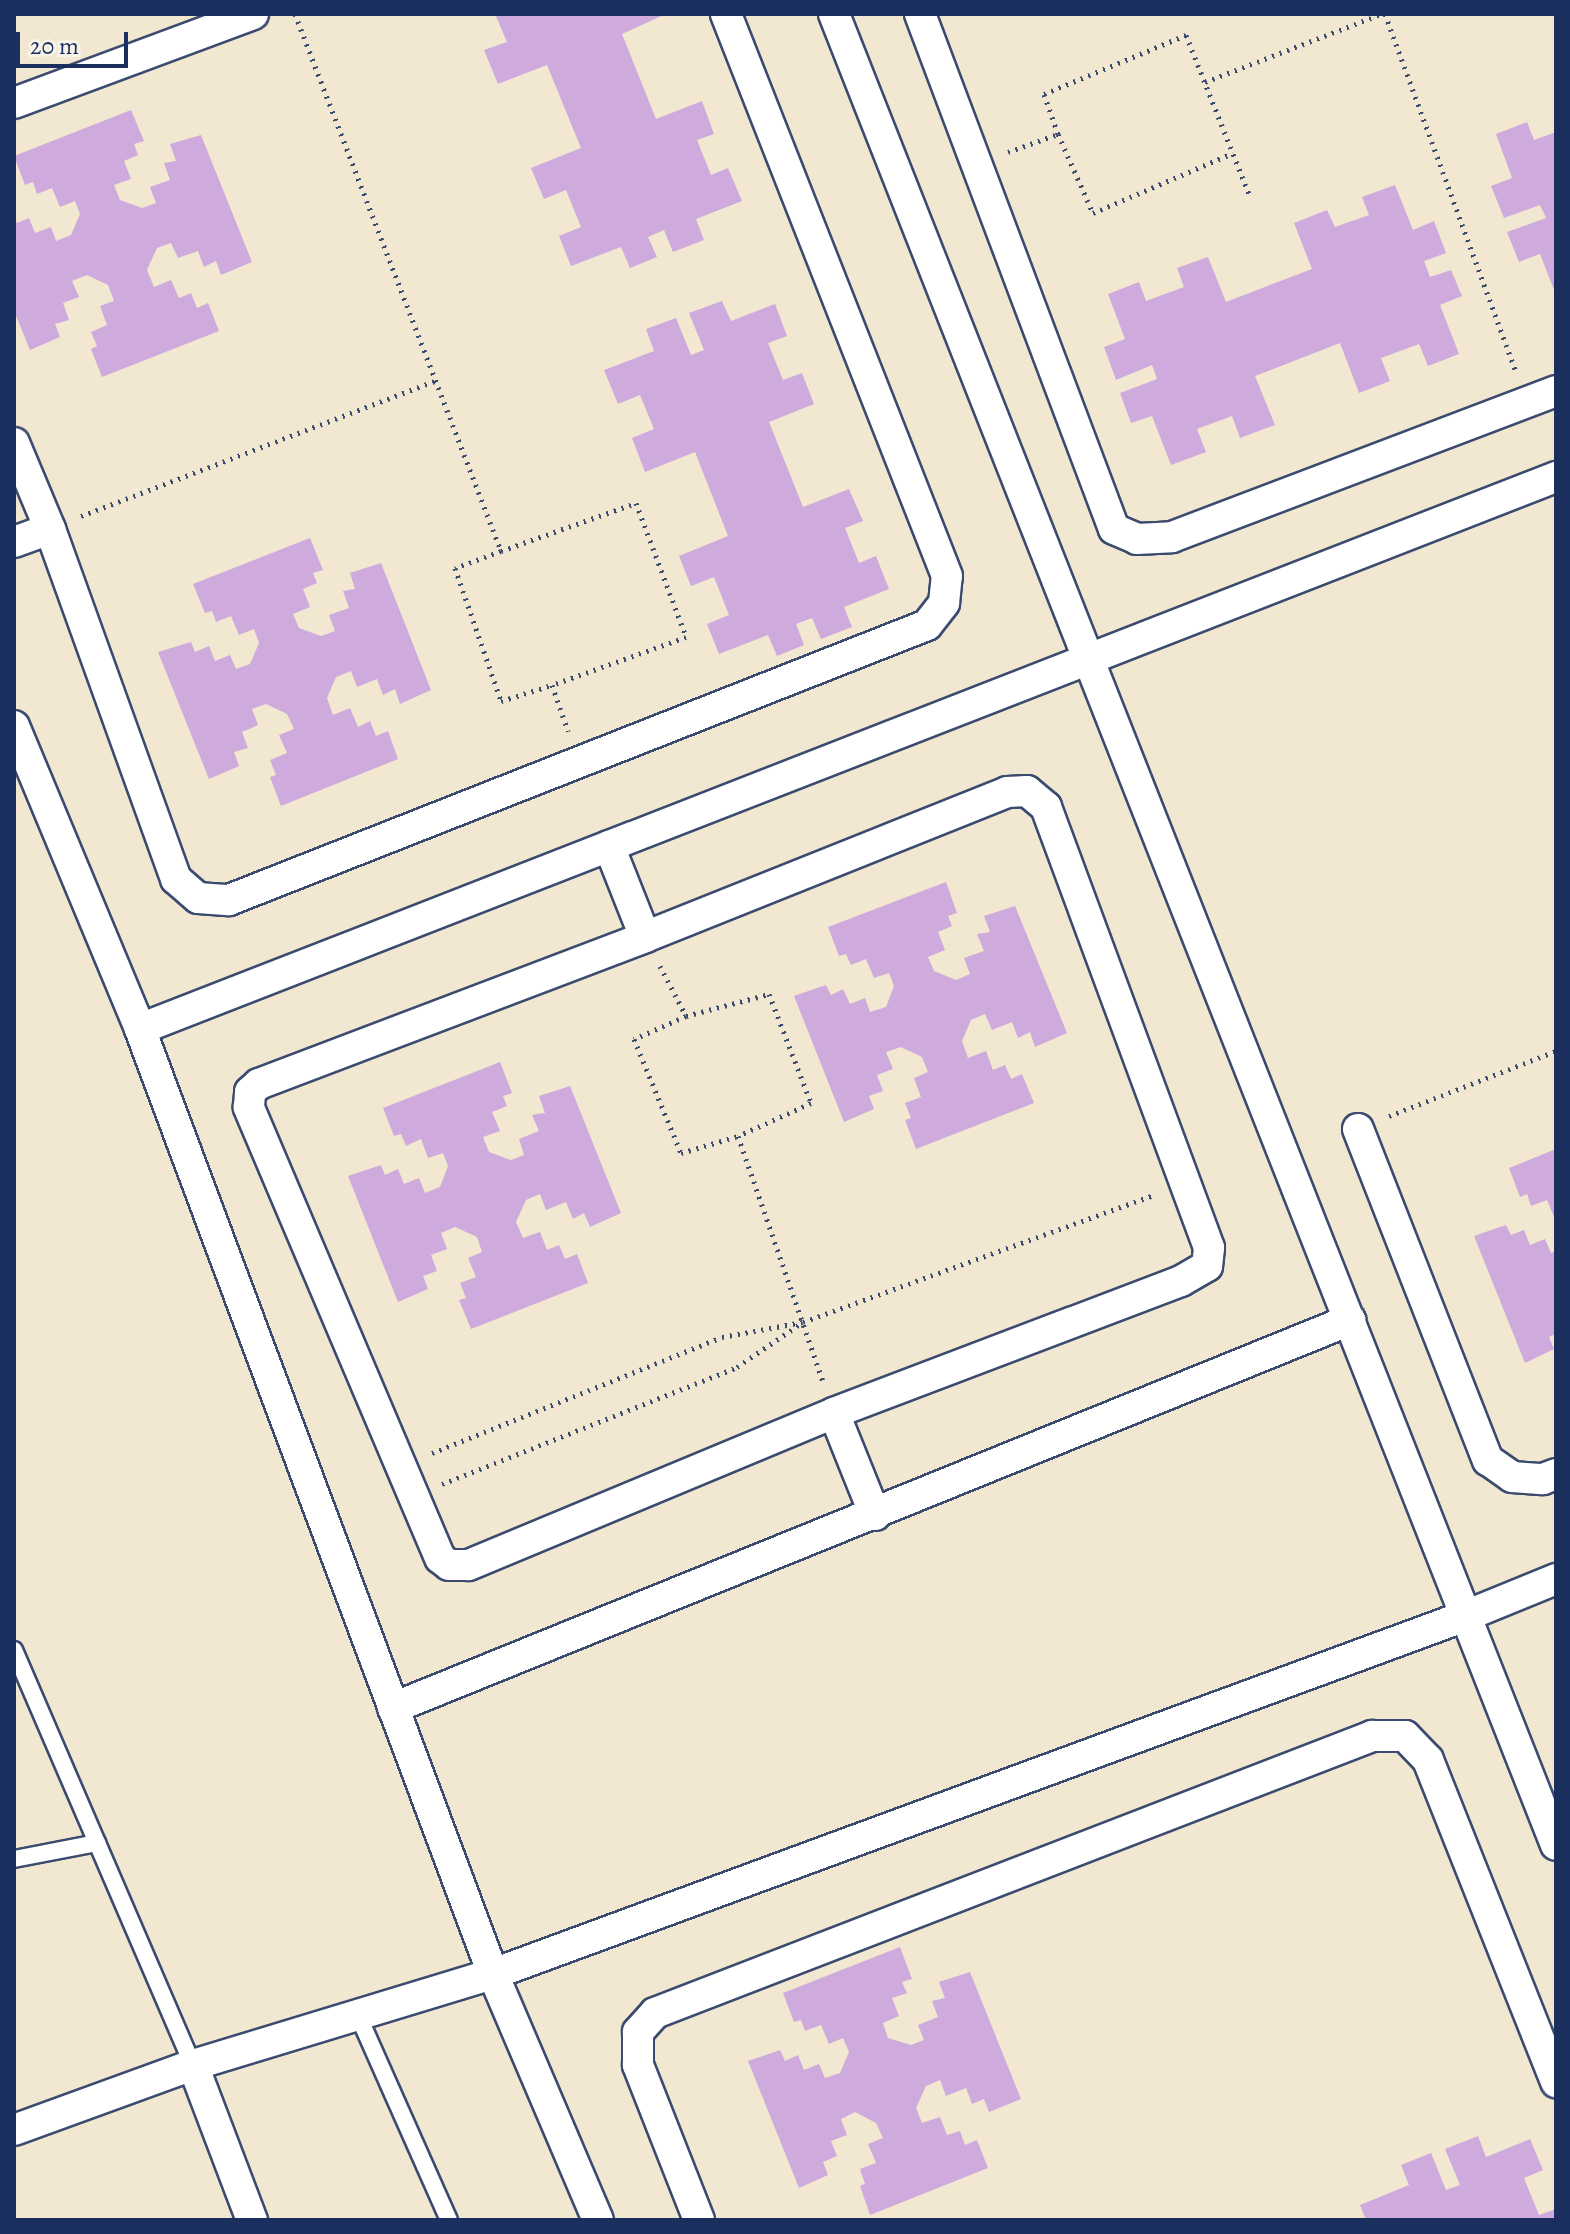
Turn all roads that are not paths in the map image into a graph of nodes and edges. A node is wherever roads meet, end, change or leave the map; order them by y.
1 (253, 14) edge
2 (726, 14) edge
3 (834, 14) edge
4 (920, 14) edge
5 (14, 103) edge
6 (1556, 391) edge
7 (14, 443) edge
8 (1553, 487) edge
9 (50, 529) junction
10 (14, 542) edge
11 (1087, 660) junction
12 (16, 738) edge
13 (609, 846) junction
14 (645, 937) junction
15 (140, 1029) junction
16 (1358, 1129) road end
17 (1350, 1320) junction
18 (834, 1413) junction
19 (1556, 1474) edge
20 (875, 1515) junction
21 (1556, 1579) edge
22 (1468, 1615) junction
23 (14, 1650) edge
24 (393, 1708) junction
25 (97, 1843) junction
26 (1556, 1845) edge
27 (14, 1859) edge
28 (493, 1974) junction
29 (358, 2015) junction
30 (193, 2065) junction
31 (1556, 2082) edge
32 (14, 2130) edge
33 (252, 2220) edge
34 (449, 2220) edge
35 (598, 2220) edge
36 (699, 2220) edge

1 - 5 street
2 - 9 street
3 - 11 street
4 - 6 street
7 - 9 street
8 - 11 street
9 - 10 street
11 - 13 street
11 - 17 street
12 - 15 street
13 - 14 street
13 - 15 street
14 - 18 street
14 - 18 street
15 - 24 street
16 - 19 street
17 - 20 street
17 - 22 street
18 - 20 street
20 - 24 street
21 - 22 street
22 - 26 street
22 - 28 street
23 - 25 lane
24 - 28 street
25 - 27 lane
25 - 30 lane
28 - 29 street
28 - 35 street
29 - 30 street
29 - 34 lane
30 - 32 street
30 - 33 street
31 - 36 street

